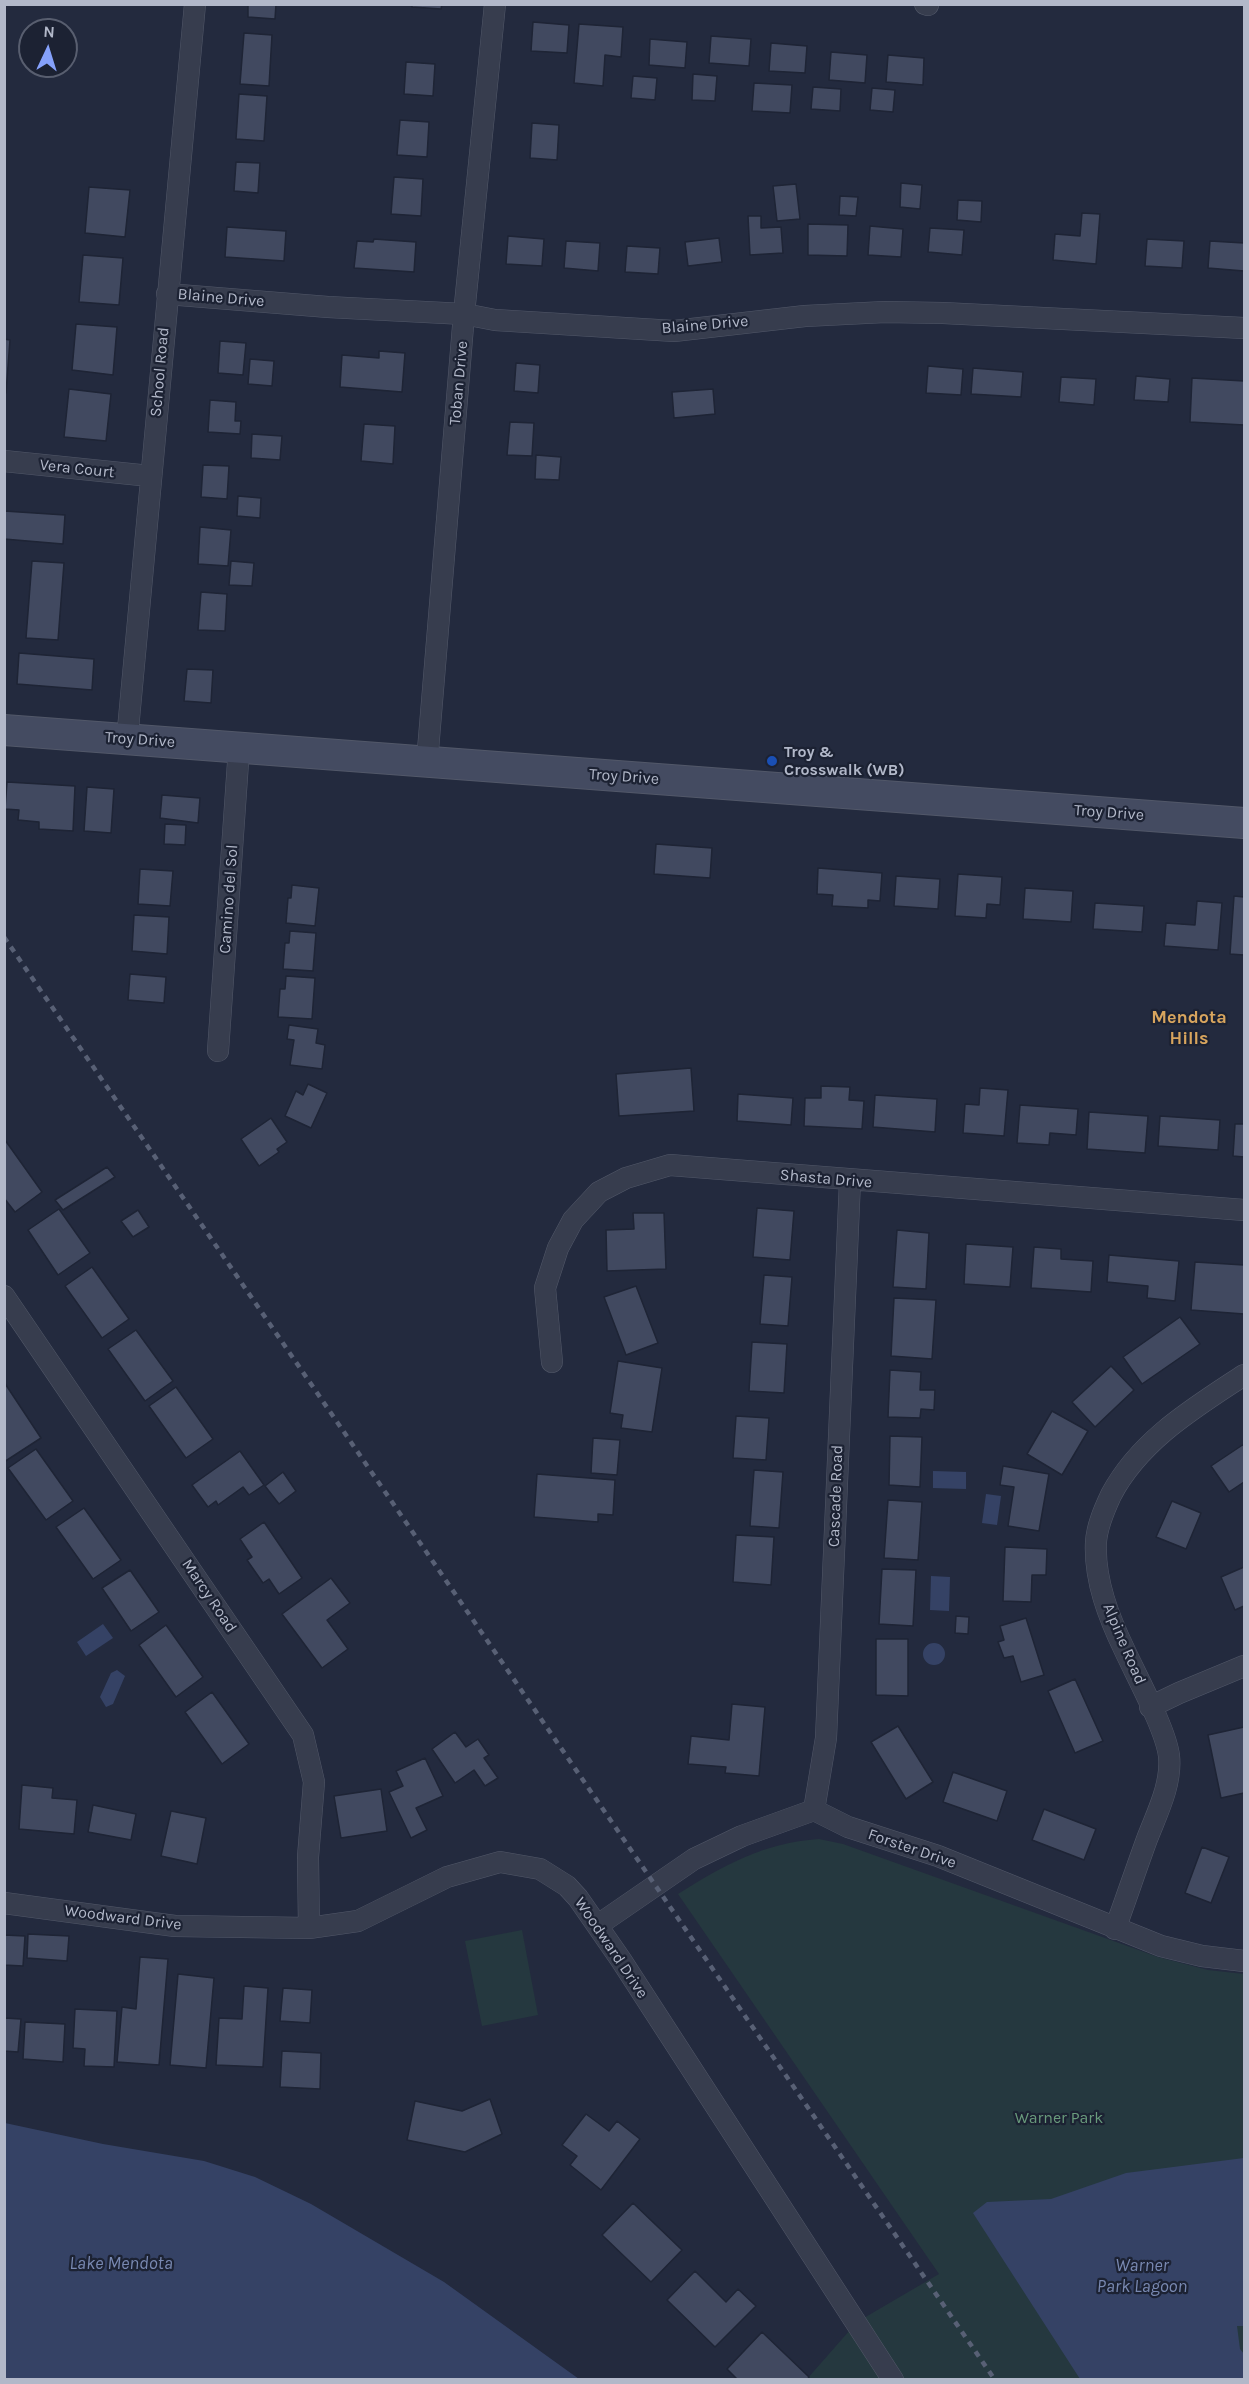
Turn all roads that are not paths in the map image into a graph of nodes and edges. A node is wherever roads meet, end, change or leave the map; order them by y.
1 (195, 4) edge
2 (495, 4) edge
3 (167, 294) junction
4 (465, 314) junction
5 (1245, 328) edge
6 (4, 461) edge
7 (150, 476) junction
8 (4, 730) edge
9 (127, 740) junction
10 (239, 748) junction
11 (427, 762) junction
12 (1245, 823) edge
13 (218, 1051) dead end
14 (850, 1181) junction
15 (1245, 1210) edge
16 (4, 1296) edge
17 (552, 1362) dead end
18 (1245, 1375) edge
19 (1245, 1666) edge
20 (1150, 1707) junction
21 (814, 1810) junction
22 (4, 1903) edge
23 (597, 1925) junction
24 (309, 1928) junction
25 (1115, 1929) junction
26 (1245, 1961) edge
27 (893, 2379) edge

1 - 3 street, School Road
2 - 4 street, Toban Drive
3 - 4 street, Blaine Drive
3 - 7 street, School Road
4 - 5 street, Blaine Drive
4 - 11 street, Toban Drive
6 - 7 street, Vera Court
7 - 9 street, School Road
8 - 9 street, Troy Drive
9 - 10 street, Troy Drive
10 - 11 street, Troy Drive
10 - 13 street, Camino del Sol
11 - 12 street, Troy Drive
14 - 15 street, Shasta Drive
14 - 17 street, Shasta Drive
14 - 21 street, Cascade Road
16 - 24 street, Marcy Road
18 - 20 street, Alpine Road
19 - 20 street
20 - 25 street, Alpine Road
21 - 23 street
21 - 25 street, Forster Drive
22 - 24 street, Woodward Drive
23 - 24 street, Woodward Drive
23 - 27 street, Woodward Drive
25 - 26 street, Forster Drive

